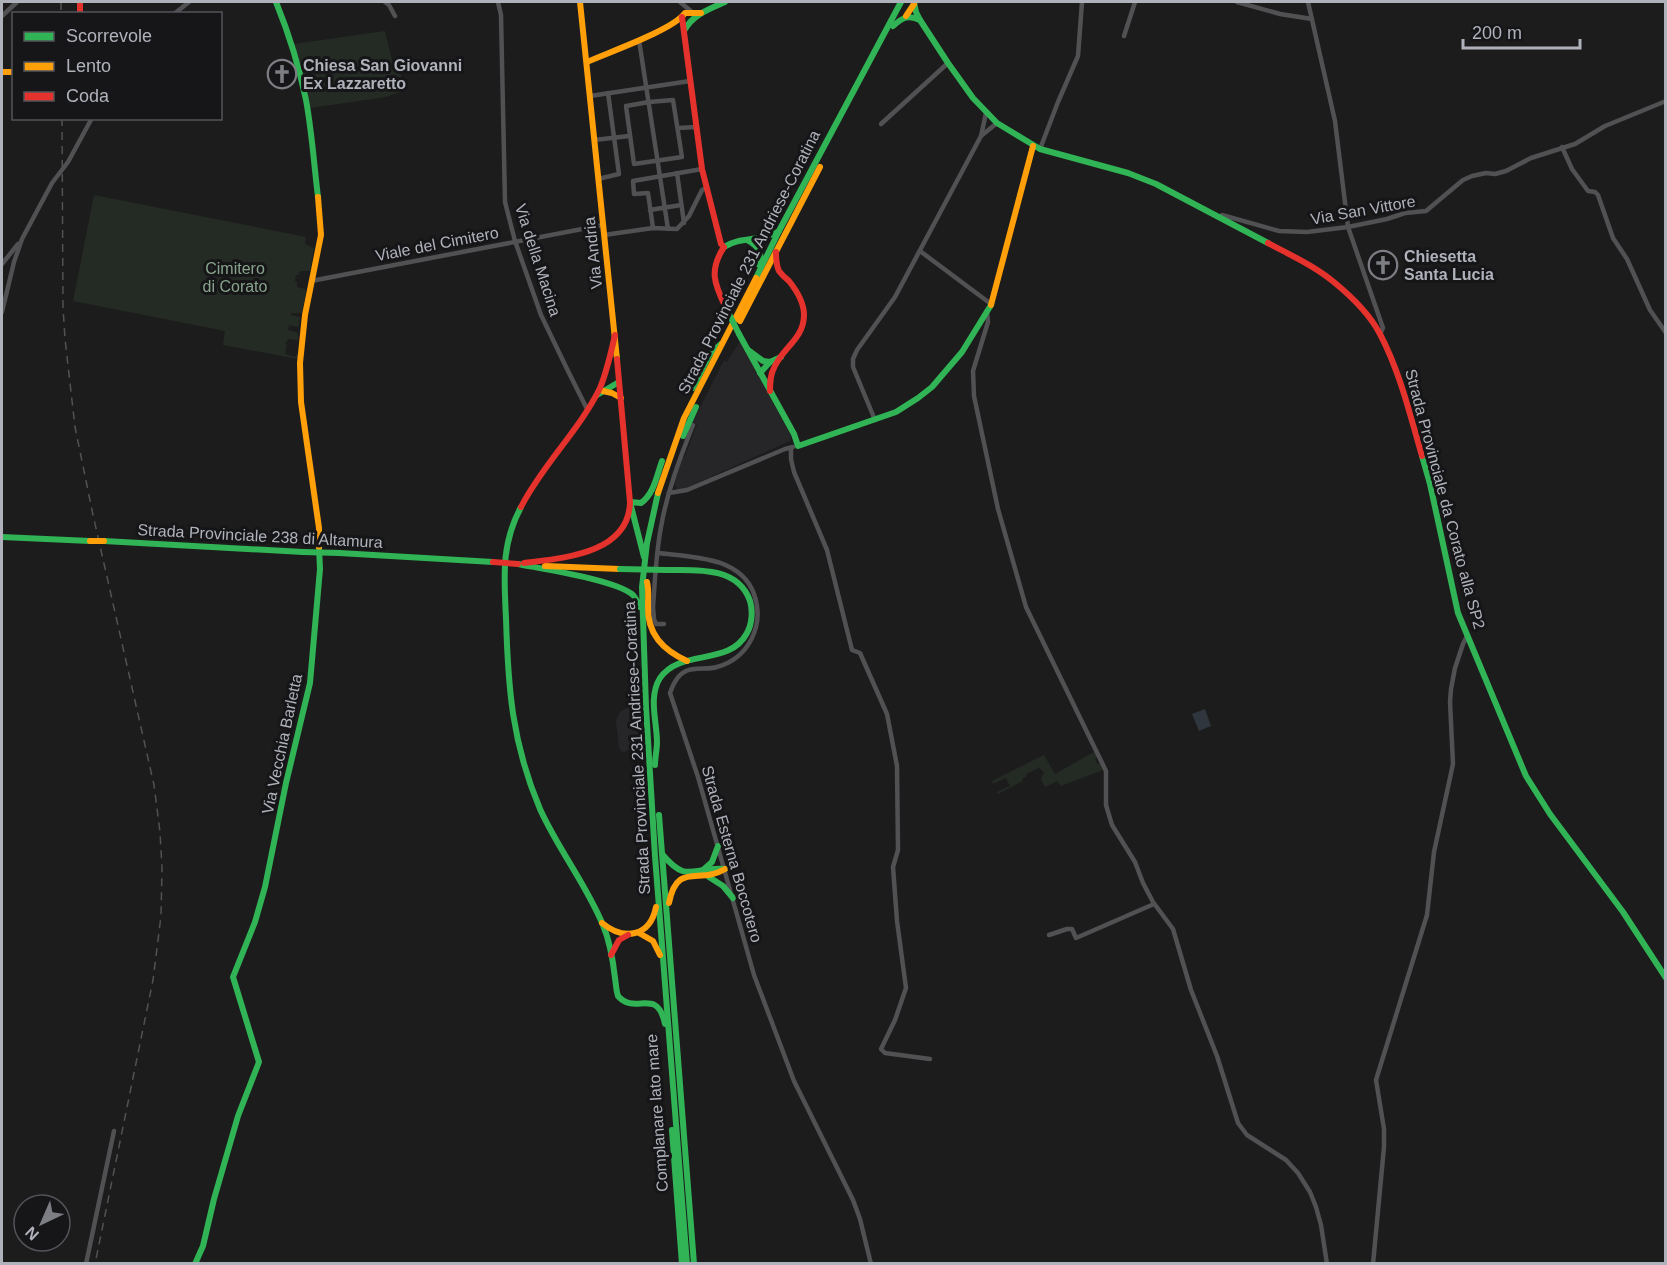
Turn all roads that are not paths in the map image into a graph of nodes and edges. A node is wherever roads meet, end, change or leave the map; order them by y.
1 (17, 2) edge
2 (189, 2) edge
3 (276, 2) edge
4 (385, 2) edge
5 (498, 2) edge
6 (580, 2) edge
7 (681, 2) edge
8 (725, 2) edge
9 (899, 2) edge
10 (906, 2) edge
11 (1082, 2) edge
12 (1135, 2) edge
13 (1237, 2) edge
14 (1308, 2) edge
15 (914, 3) edge
16 (176, 12) edge
17 (2, 16) edge
18 (395, 16) dead end
19 (693, 16) junction
20 (906, 16) junction
21 (682, 17) junction
22 (1312, 19) junction
23 (920, 20) junction
24 (893, 26) junction
25 (684, 32) junction
26 (1124, 36) dead end
27 (639, 39) junction
28 (587, 62) junction
29 (948, 63) junction
30 (690, 81) junction
31 (647, 87) junction
32 (608, 93) junction
33 (590, 96) junction
34 (1665, 101) edge
35 (649, 102) junction
36 (986, 113) junction
37 (91, 120) edge
38 (997, 123) junction
39 (881, 124) dead end
40 (696, 127) junction
41 (678, 129) junction
42 (629, 135) junction
43 (981, 136) junction
44 (614, 137) junction
45 (594, 140) junction
46 (1033, 146) junction
47 (1562, 147) junction
48 (1040, 149) junction
49 (658, 160) junction
50 (702, 169) junction
51 (677, 173) junction
52 (660, 176) junction
53 (598, 179) junction
54 (706, 188) junction
55 (681, 205) junction
56 (665, 208) junction
57 (650, 210) junction
58 (1219, 217) junction
59 (684, 223) junction
60 (603, 224) junction
61 (1348, 227) junction
62 (653, 228) junction
63 (668, 229) junction
64 (780, 230) junction
65 (604, 235) junction
66 (22, 239) junction
67 (515, 240) junction
68 (747, 240) junction
69 (724, 247) junction
70 (920, 250) junction
71 (776, 252) junction
72 (2, 264) edge
73 (785, 278) junction
74 (311, 279) junction
75 (751, 292) junction
76 (989, 307) junction
77 (2, 312) edge
78 (1665, 333) edge
79 (1380, 334) junction
80 (615, 335) junction
81 (724, 342) junction
82 (748, 350) junction
83 (781, 356) junction
84 (770, 362) junction
85 (772, 370) junction
86 (760, 373) junction
87 (619, 382) junction
88 (602, 383) junction
89 (603, 391) junction
90 (770, 391) junction
91 (596, 396) junction
92 (621, 398) junction
93 (587, 409) junction
94 (875, 420) junction
95 (693, 424) dead end
96 (795, 447) junction
97 (669, 493) junction
98 (630, 502) junction
99 (5, 537) edge
100 (658, 553) junction
101 (645, 561) junction
102 (518, 564) junction
103 (647, 582) junction
104 (664, 624) dead end
105 (643, 631) junction
106 (1467, 636) junction
107 (687, 661) junction
108 (655, 765) junction
109 (718, 846) junction
110 (658, 855) junction
111 (725, 869) junction
112 (701, 871) junction
113 (709, 877) junction
114 (733, 898) junction
115 (1154, 904) junction
116 (602, 923) junction
117 (667, 927) junction
118 (639, 933) junction
119 (1049, 935) dead end
120 (618, 937) junction
121 (607, 939) junction
122 (611, 955) junction
123 (1665, 978) edge
124 (665, 985) junction
125 (930, 1059) dead end
126 (114, 1131) dead end
127 (86, 1263) edge
128 (195, 1263) edge
129 (682, 1263) edge
130 (687, 1263) edge
131 (694, 1263) edge
132 (871, 1263) edge
133 (1327, 1263) edge
134 (1373, 1263) edge

1 - 17 street
2 - 16 street
3 - 74 main road, Via Vecchia Barletta
4 - 18 street
5 - 67 street, Via della Macina
6 - 28 main road, Via Andria
7 - 19 street
7 - 21 street
8 - 19 main road
9 - 64 main road, Strada Provinciale 231 Andriese-Coratina
10 - 24 main road, Strada Provinciale 231 Andriese-Coratina
11 - 48 street
12 - 26 street
13 - 22 street
14 - 22 street
15 - 20 main road
15 - 23 main road, Strada Provinciale da Corato alla SP2
19 - 21 main road
19 - 25 main road
20 - 23 main road
20 - 24 main road
21 - 25 main road
21 - 27 main road
22 - 61 street
23 - 29 main road, Strada Provinciale da Corato alla SP2
24 - 71 main road, Strada Provinciale 231 Andriese-Coratina
25 - 30 main road
27 - 28 main road
27 - 31 street
28 - 33 main road, Via Andria
29 - 36 main road, Strada Provinciale da Corato alla SP2
29 - 39 street
30 - 31 street
30 - 40 main road
31 - 32 street
31 - 35 street
32 - 33 street
32 - 44 street
33 - 45 main road, Via Andria
34 - 47 street, Via San Vittore
35 - 41 street
35 - 42 street
35 - 49 street
36 - 38 main road, Strada Provinciale da Corato alla SP2
36 - 43 street
37 - 66 street
38 - 43 street
38 - 46 main road, Strada Provinciale da Corato alla SP2
40 - 41 street
40 - 50 main road
41 - 49 street
42 - 44 street
42 - 49 street
43 - 70 street
44 - 45 street
44 - 53 street
45 - 53 main road, Via Andria
46 - 48 main road, Strada Provinciale da Corato alla SP2
46 - 76 main road
47 - 61 street, Via San Vittore
47 - 78 street
48 - 58 main road, Strada Provinciale da Corato alla SP2
49 - 52 street
50 - 51 street
50 - 54 main road
51 - 52 street
51 - 55 street
52 - 56 street
52 - 57 street
53 - 60 main road, Via Andria
54 - 59 street
54 - 69 main road
55 - 56 street
55 - 59 street
56 - 57 street
56 - 63 street
57 - 62 street
58 - 61 street, Via San Vittore
58 - 79 main road, Strada Provinciale da Corato alla SP2
59 - 63 street
60 - 65 main road, Via Andria
60 - 67 street, Viale del Cimitero
61 - 79 street
62 - 63 street
62 - 65 street
64 - 68 main road
64 - 75 main road, Strada Provinciale 231 Andriese-Coratina
65 - 80 main road, Via Andria
66 - 72 street
66 - 77 street
67 - 74 street, Viale del Cimitero
67 - 93 street, Via della Macina
68 - 69 main road
68 - 75 main road
69 - 82 main road, bridge
70 - 76 street
70 - 94 street
71 - 73 main road
71 - 75 main road, Strada Provinciale 231 Andriese-Coratina
73 - 75 main road
73 - 83 main road
74 - 128 main road, Via Vecchia Barletta
75 - 81 main road, Strada Provinciale 231 Andriese-Coratina
75 - 103 main road, Strada Provinciale 231 Andriese-Coratina
76 - 94 main road
76 - 115 street
79 - 106 main road, Strada Provinciale da Corato alla SP2
80 - 87 main road, Via Andria
80 - 88 main road
81 - 98 main road
81 - 101 main road, Strada Provinciale 231 Andriese-Coratina
82 - 84 main road
82 - 86 main road
83 - 84 main road
83 - 85 main road
84 - 86 main road
85 - 86 main road
85 - 90 main road
86 - 90 main road
87 - 88 main road
87 - 89 main road
87 - 92 main road, Via Andria
88 - 91 main road
89 - 91 main road
89 - 92 main road
90 - 96 main road
91 - 93 main road, Complanare lato mare
92 - 98 main road, Via Andria
93 - 116 main road, Complanare lato mare
94 - 96 main road
95 - 97 street
96 - 97 street
96 - 125 street
97 - 100 street
98 - 101 main road
98 - 102 main road
99 - 102 main road, Strada Provinciale 238 di Altamura, bridge
100 - 104 street
100 - 109 street, Strada Esterna Boccotero
101 - 105 main road, Strada Provinciale 231 Andriese-Coratina
102 - 105 main road
102 - 107 main road, bridge
103 - 107 main road
103 - 108 main road, Strada Provinciale 231 Andriese-Coratina
105 - 110 main road, Strada Provinciale 231 Andriese-Coratina
106 - 123 main road, Strada Provinciale da Corato alla SP2
106 - 134 street
107 - 108 main road
108 - 110 main road, Strada Provinciale 231 Andriese-Coratina
109 - 111 street, Strada Esterna Boccotero
109 - 112 main road
110 - 112 main road
110 - 117 main road, Strada Provinciale 231 Andriese-Coratina
110 - 118 main road
110 - 124 main road, Strada Provinciale 231 Andriese-Coratina
111 - 112 main road
111 - 113 main road
111 - 114 street, Strada Esterna Boccotero
113 - 114 main road
113 - 117 main road
114 - 132 street, Strada Esterna Boccotero
115 - 119 street
115 - 133 street
116 - 120 main road
116 - 121 main road, Complanare lato mare
117 - 131 main road, Strada Provinciale 231 Andriese-Coratina
118 - 120 main road
118 - 124 main road
120 - 121 main road
120 - 122 main road
121 - 122 main road, Complanare lato mare
122 - 129 main road, Complanare lato mare
124 - 130 main road, Strada Provinciale 231 Andriese-Coratina
126 - 127 street

